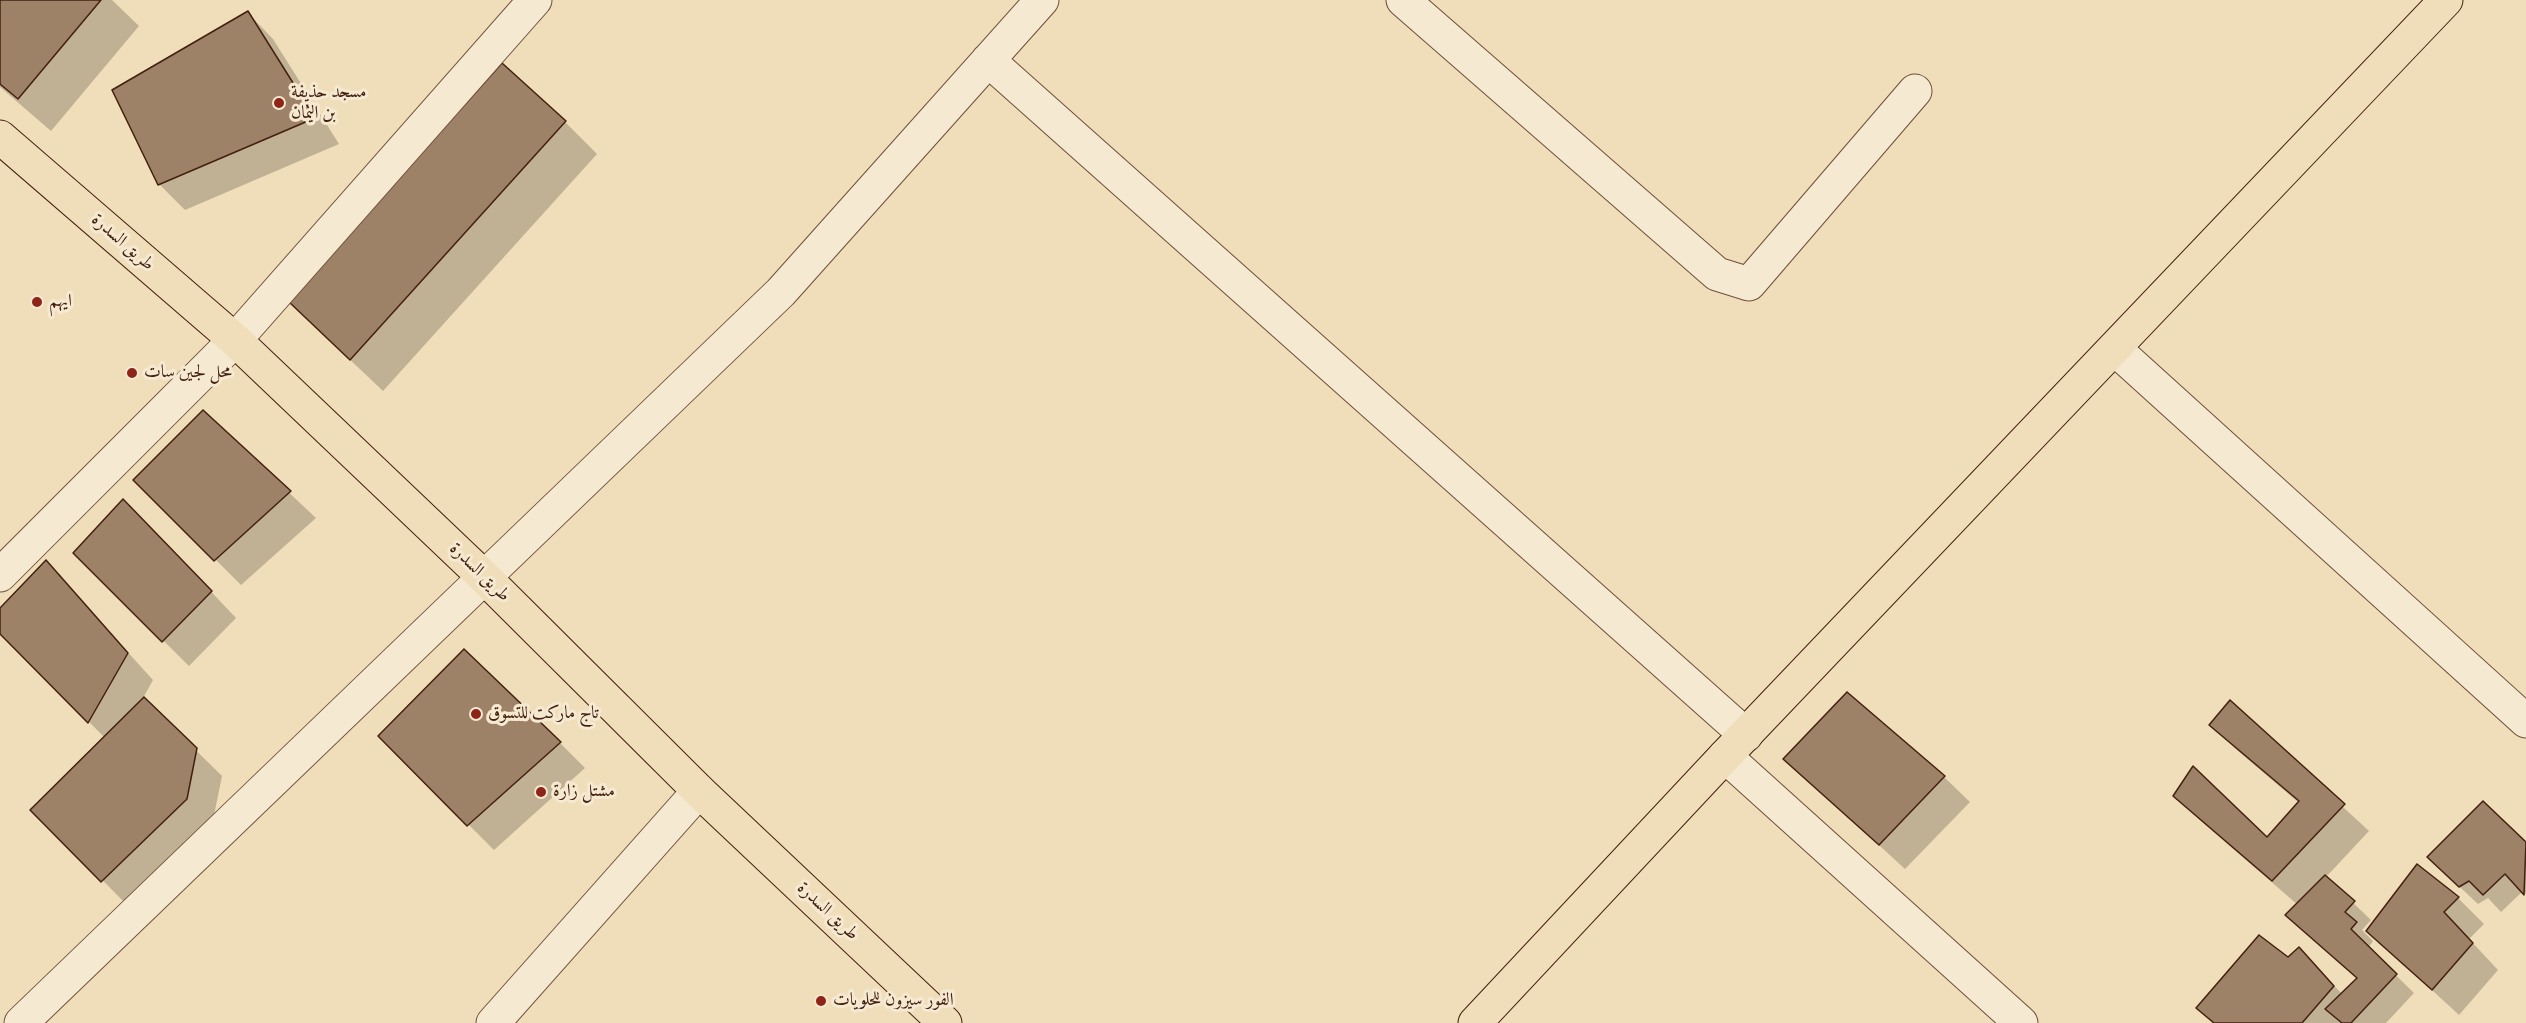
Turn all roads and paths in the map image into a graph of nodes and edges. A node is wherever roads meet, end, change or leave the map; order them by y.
1 (535, 0) edge
2 (1042, 0) edge
3 (1403, 0) edge
4 (2446, 0) edge
5 (988, 60) junction
6 (1916, 91) dead end
7 (0, 137) edge
8 (235, 340) junction
9 (2115, 349) junction
10 (0, 575) edge
11 (484, 578) junction
12 (2526, 721) edge
13 (1736, 746) junction
14 (699, 791) junction
15 (500, 1021) edge
16 (21, 1023) edge
17 (945, 1023) edge
18 (1475, 1023) edge
19 (2022, 1023) edge

1 - 8 street
2 - 5 street
3 - 6 street
4 - 9 main road
5 - 11 street
5 - 13 street
7 - 8 main road, طريق السدرة
8 - 10 street
8 - 11 main road, طريق السدرة
9 - 12 street
9 - 13 main road
11 - 14 main road, طريق السدرة
11 - 16 street
13 - 18 main road
13 - 19 street
14 - 15 street
14 - 17 main road, طريق السدرة

